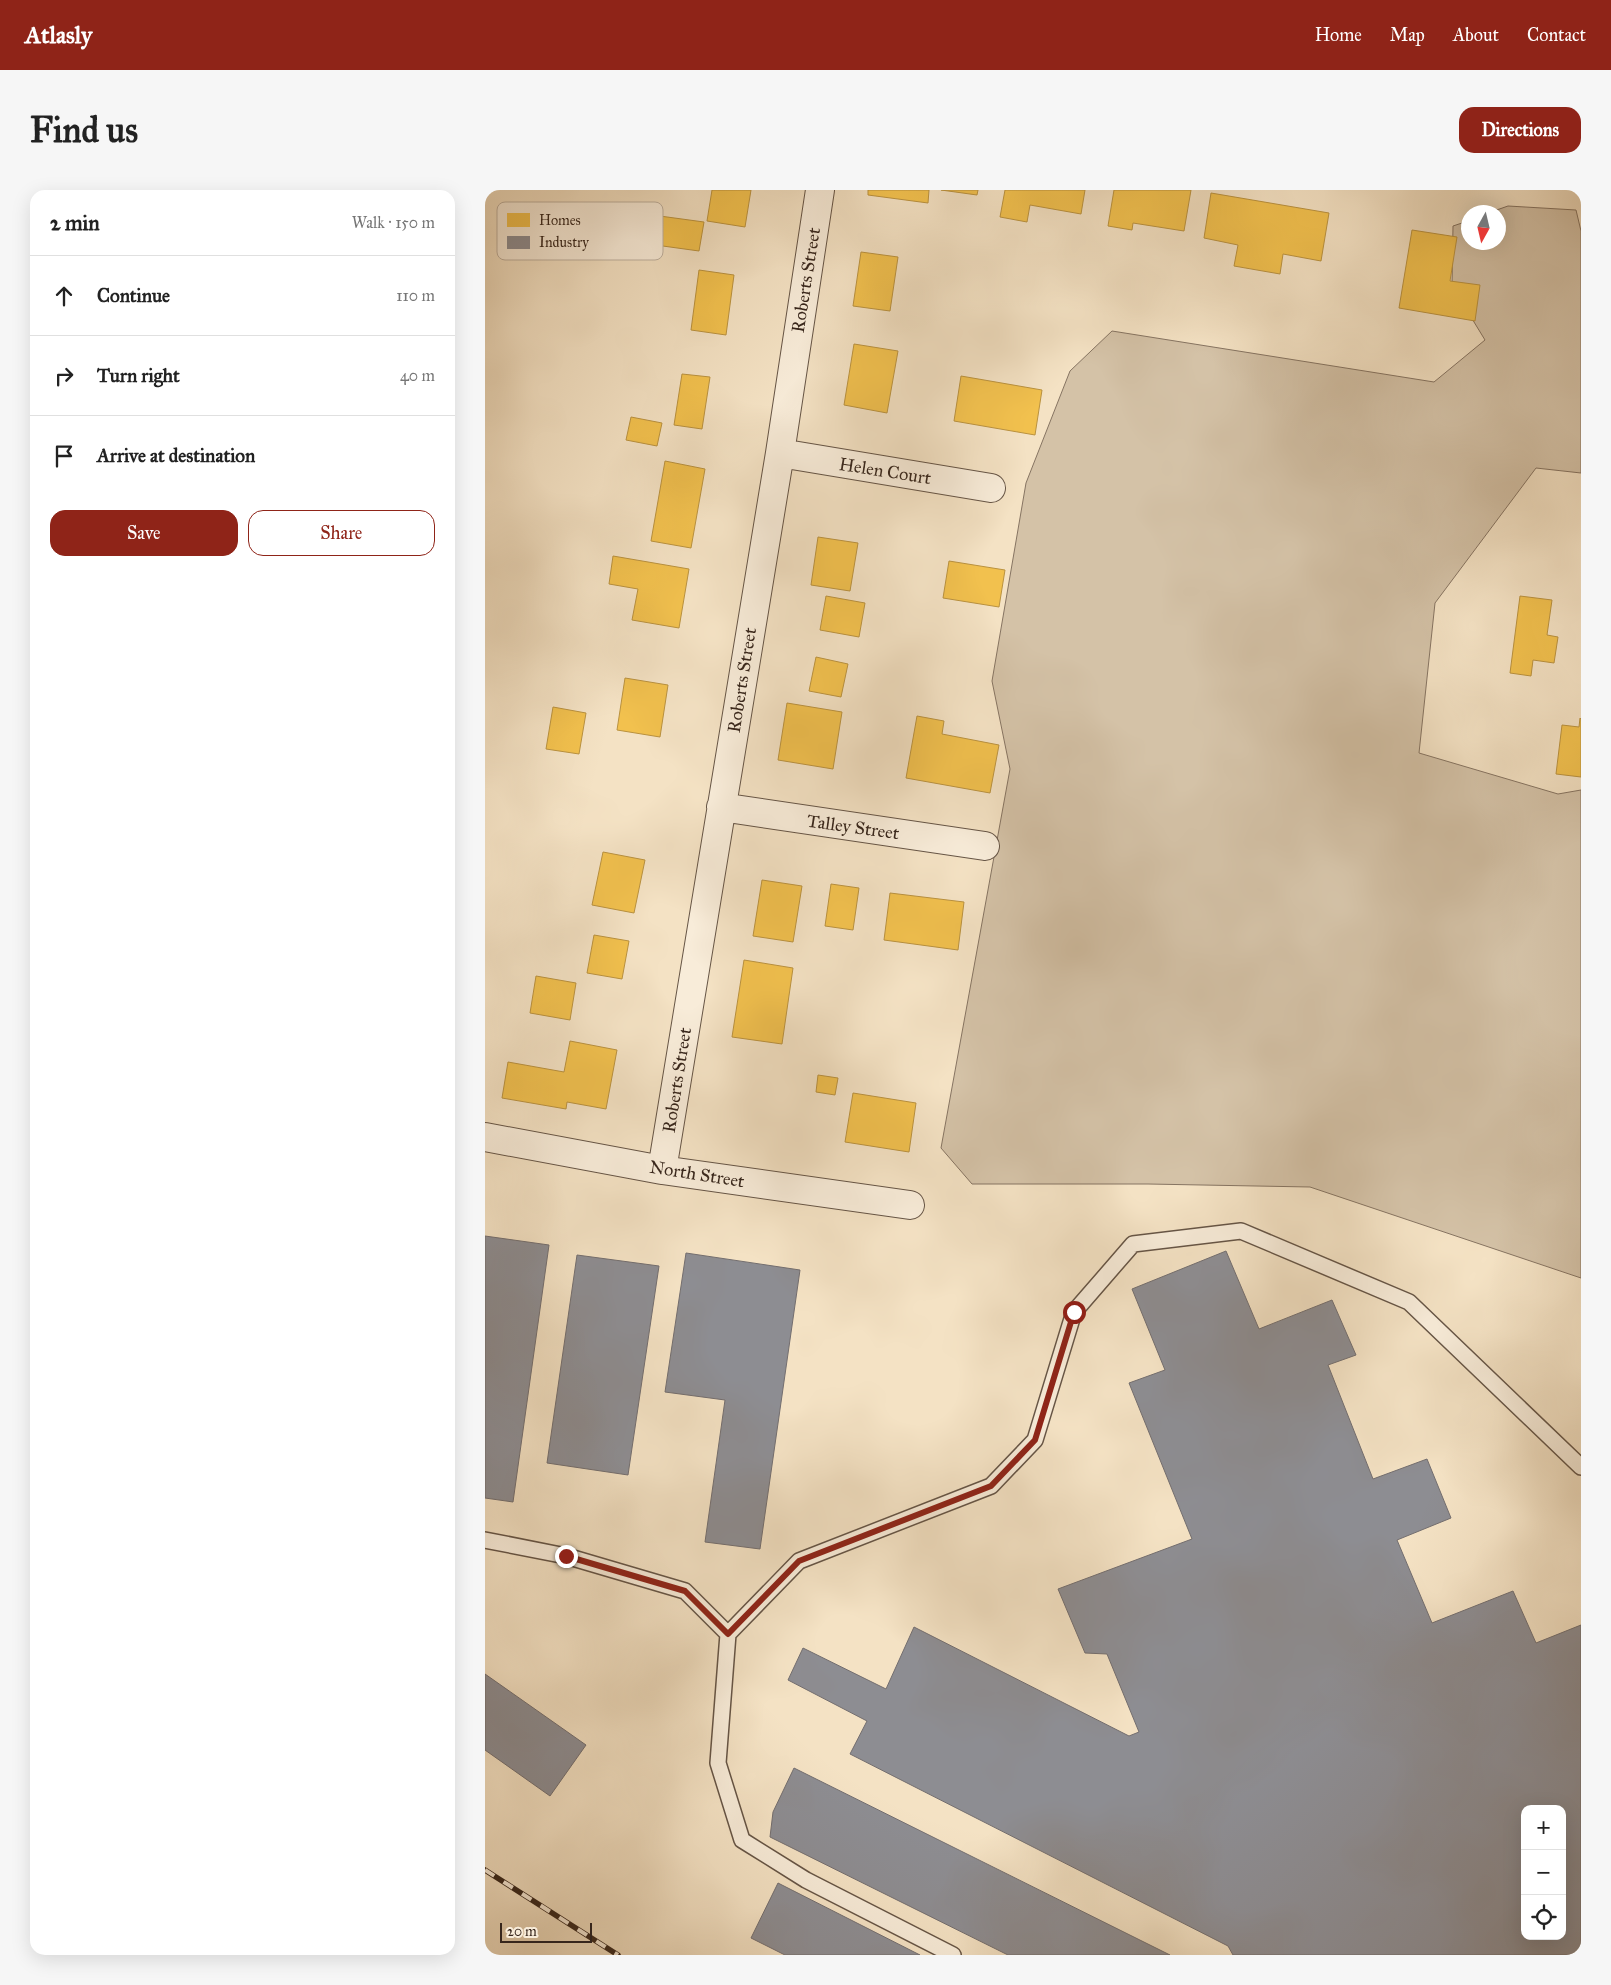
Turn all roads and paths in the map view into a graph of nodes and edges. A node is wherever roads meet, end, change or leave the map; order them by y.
1 (820, 190) edge
2 (780, 453) junction
3 (991, 488) dead end
4 (721, 807) junction
5 (985, 846) dead end
6 (485, 1136) edge
7 (663, 1170) junction
8 (911, 1205) dead end
9 (1581, 1466) edge
10 (485, 1540) edge
11 (728, 1634) junction
12 (953, 1955) edge

1 - 2 street, Roberts Street
2 - 3 street, Helen Court
2 - 4 street, Roberts Street
4 - 5 street, Talley Street
4 - 7 street, Roberts Street
6 - 7 street, North Street
7 - 8 street, North Street
9 - 11 lane
10 - 11 lane
11 - 12 lane

